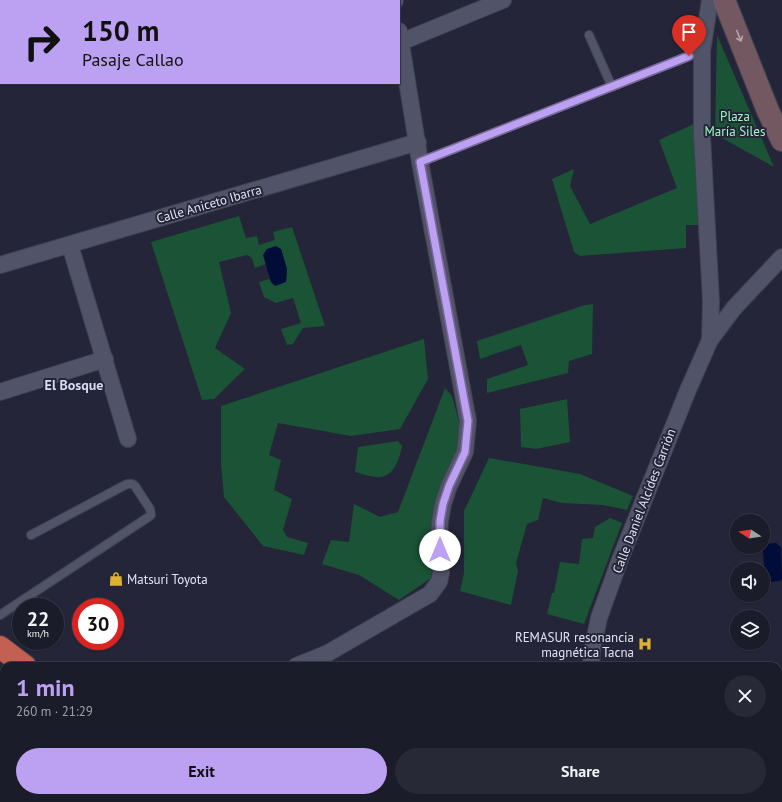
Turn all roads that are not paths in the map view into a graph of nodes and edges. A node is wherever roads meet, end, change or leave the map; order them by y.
1 (503, 0) edge
2 (710, 0) edge
3 (724, 0) edge
4 (589, 35) dead end
5 (400, 37) edge
6 (702, 51) junction
7 (612, 86) junction
8 (782, 140) edge
9 (418, 142) junction
10 (420, 162) junction
11 (70, 244) junction
12 (782, 257) edge
13 (0, 265) edge
14 (710, 340) junction
15 (104, 359) junction
16 (0, 392) edge
17 (128, 439) dead end
18 (30, 535) dead end
19 (0, 615) edge
20 (0, 647) edge
21 (20, 662) edge
22 (306, 662) edge
23 (591, 662) edge

1 - 5 street
2 - 6 street, Calle Daniel Alcídes Carrión
3 -> 8 street
4 - 7 lane
5 - 9 street
6 - 7 lane
6 - 14 street, Calle Daniel Alcídes Carrión
7 - 10 lane
9 - 10 street
9 - 11 street, Calle Aniceto Ibarra
10 - 22 street
11 - 13 street, Calle Aniceto Ibarra
11 - 15 street
12 - 14 street, Calle Daniel Alcídes Carrión
14 - 23 street, Calle Daniel Alcídes Carrión
15 - 16 street
15 - 17 street
18 - 19 lane
20 - 21 highway

